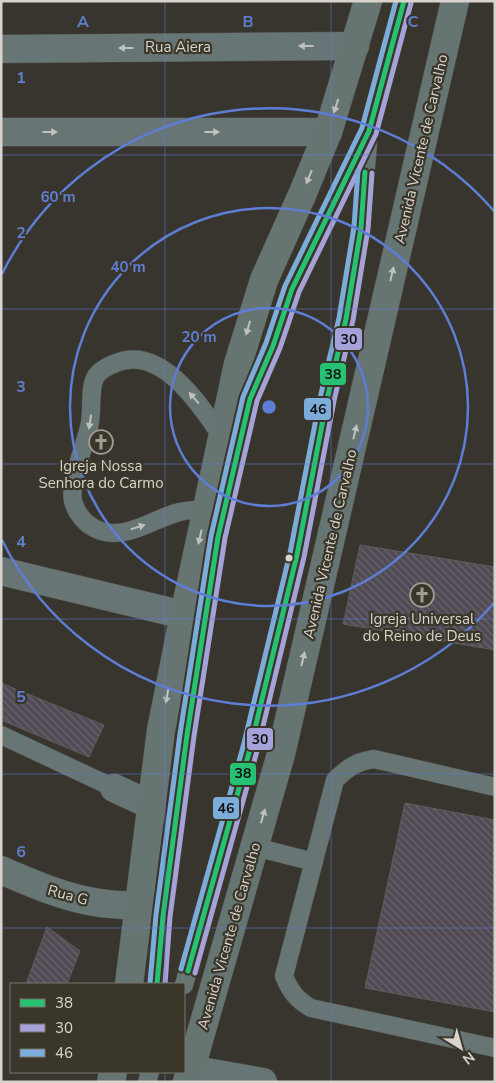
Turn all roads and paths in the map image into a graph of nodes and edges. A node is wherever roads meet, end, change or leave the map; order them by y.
1 (368, 1) edge
2 (404, 1) edge
3 (455, 1) edge
4 (355, 46) junction
5 (1, 49) edge
6 (369, 131) junction
7 (1, 132) edge
8 (328, 132) junction
9 (222, 437) junction
10 (206, 509) junction
11 (1, 571) edge
12 (184, 615) junction
13 (1, 735) edge
14 (495, 787) edge
15 (114, 788) joint
16 (151, 805) junction
17 (254, 847) junction
18 (314, 862) junction
19 (1, 870) edge
20 (139, 906) junction
21 (129, 983) edge
22 (157, 983) edge
23 (185, 983) edge
24 (495, 1048) edge
25 (188, 1076) edge
26 (263, 1082) edge

1 - 4 main road
2 - 6 lane
17 -> 3 main road, Avenida Vicente de Carvalho
4 -> 5 street, Rua Aiera
4 -> 8 main road
6 - 22 lane
6 - 23 lane
7 -> 8 street
8 -> 9 main road
9 - 10 main road
9 -> 10 lane
10 -> 12 main road
11 - 12 street
12 -> 16 main road
13 - 15 lane
14 - 18 lane
15 - 16 street
16 - 20 main road
17 - 18 lane
17 - 25 main road, Avenida Vicente de Carvalho
18 - 24 lane
19 - 20 street, Rua G
20 - 21 main road
25 - 26 street

